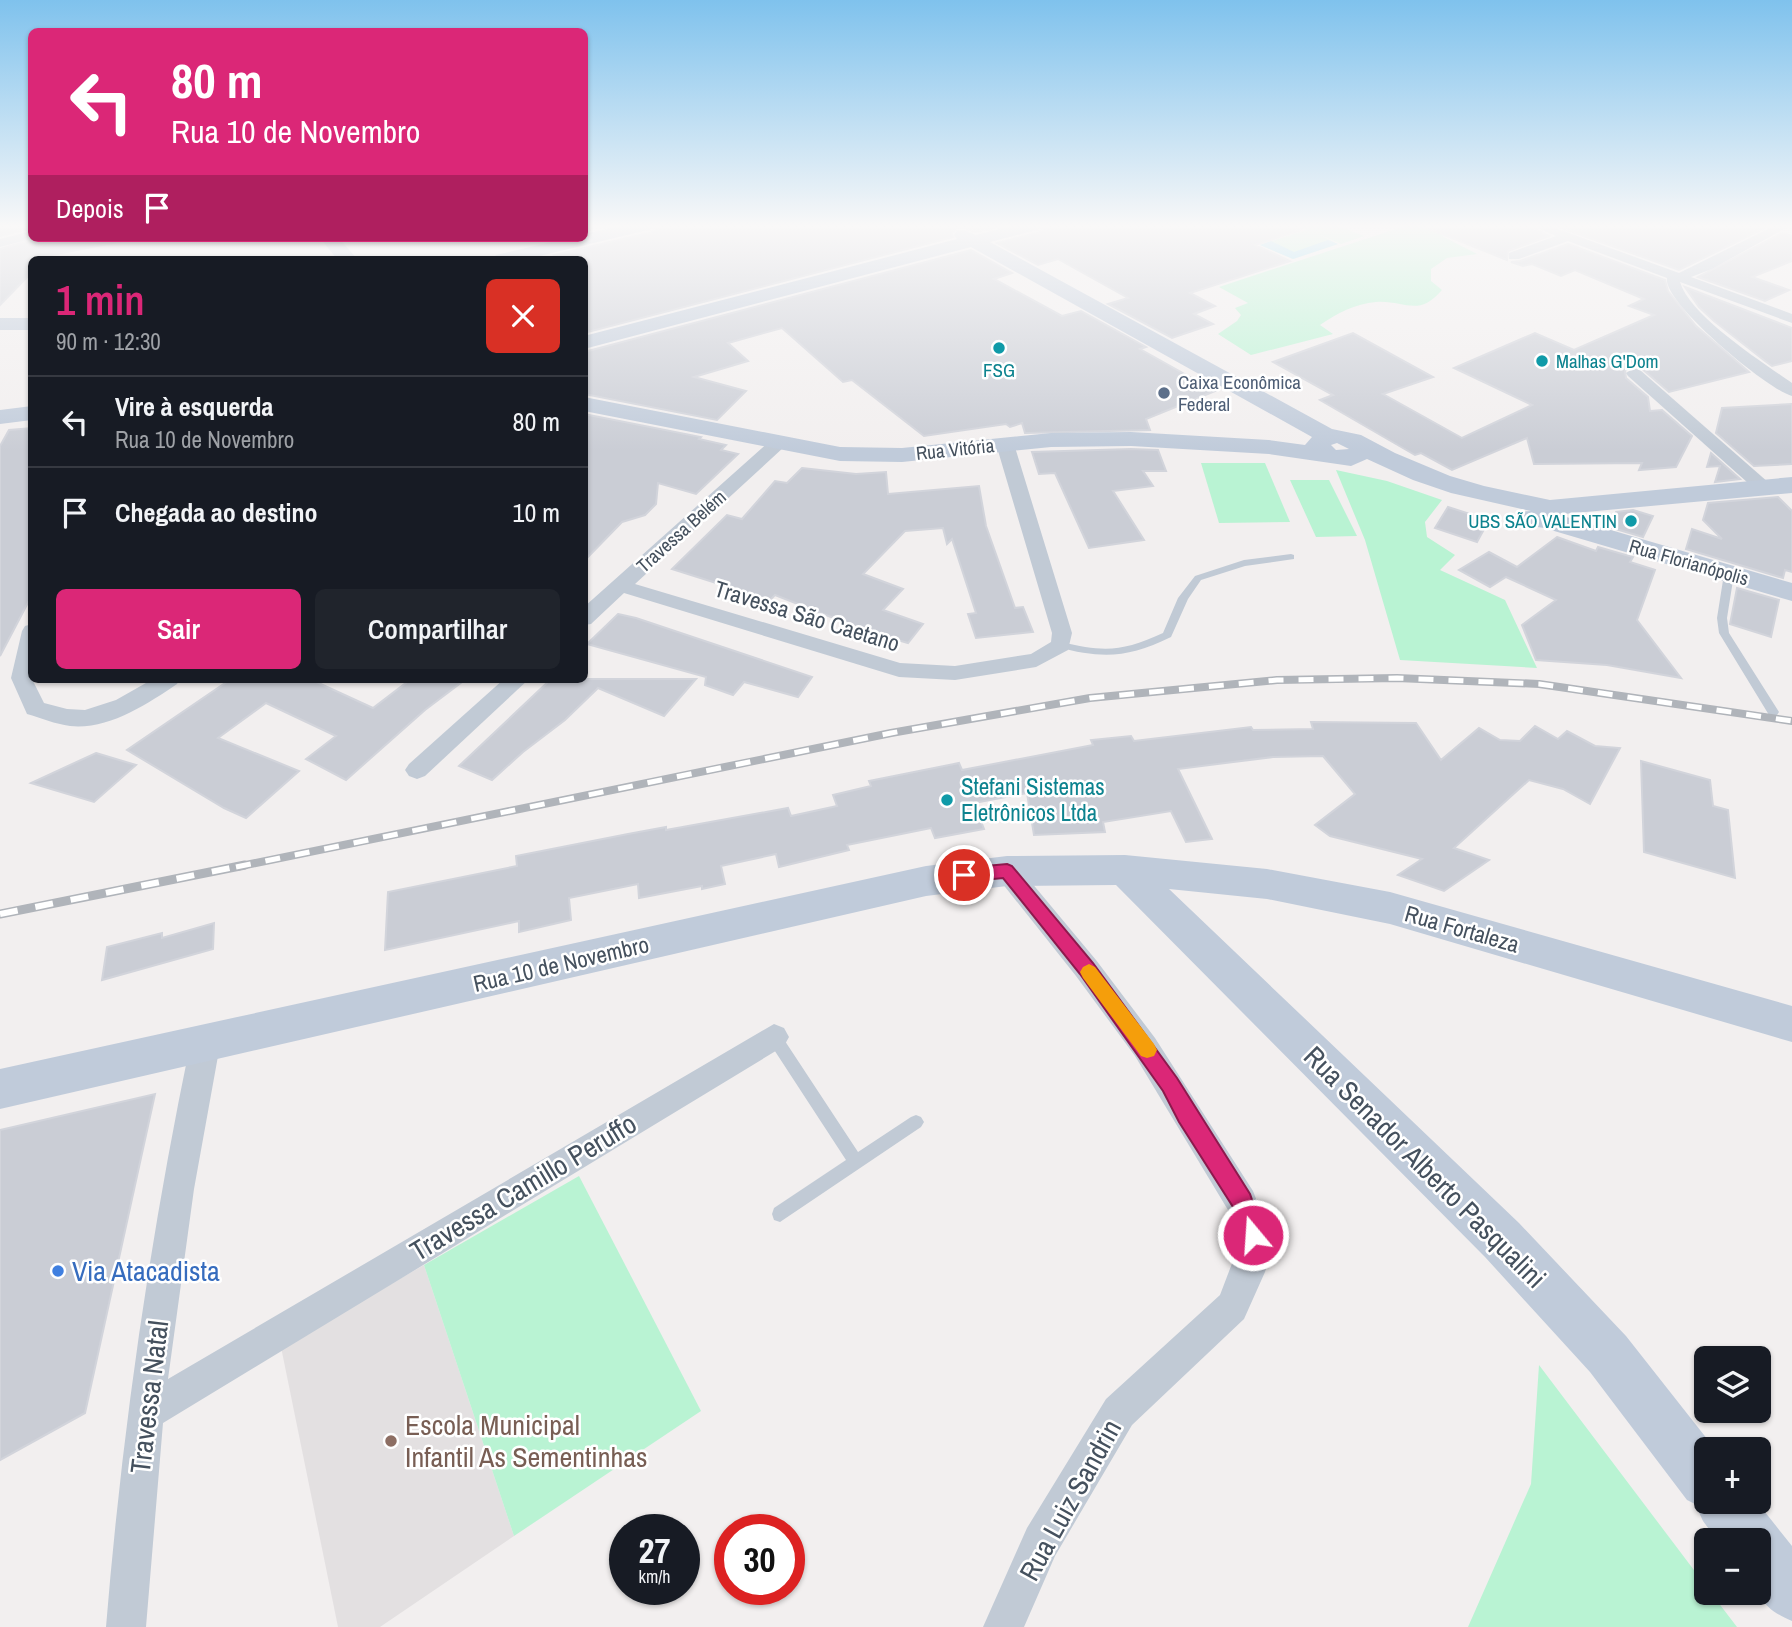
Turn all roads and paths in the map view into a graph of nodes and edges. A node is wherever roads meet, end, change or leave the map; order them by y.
1 (745, 301) edge
2 (1076, 301) edge
3 (1681, 301) edge
4 (1745, 301) edge
5 (1792, 319) edge
6 (0, 324) edge
7 (28, 324) edge
8 (588, 342) edge
9 (1634, 373) dead end
10 (1792, 391) edge
11 (588, 405) edge
12 (28, 414) edge
13 (0, 417) edge
14 (778, 443) junction
15 (1005, 444) junction
16 (1331, 450) junction
17 (1792, 485) edge
18 (1763, 487) junction
19 (1535, 511) junction
20 (1291, 557) dead end
21 (1729, 574) junction
22 (621, 586) junction
23 (1792, 592) edge
24 (588, 615) edge
25 (1060, 645) junction
26 (28, 650) edge
27 (163, 683) edge
28 (514, 683) edge
29 (1773, 712) dead end
30 (417, 770) dead end
31 (1125, 870) junction
32 (1007, 871) junction
33 (1792, 1024) edge
34 (774, 1038) joint
35 (205, 1045) junction
36 (0, 1088) edge
37 (916, 1122) dead end
38 (856, 1162) junction
39 (780, 1214) dead end
40 (145, 1413) junction
41 (1694, 1465) edge
42 (1731, 1514) edge
43 (1743, 1528) edge
44 (1771, 1565) edge
45 (1792, 1592) edge
46 (126, 1627) edge
47 (1003, 1627) edge

1 - 8 main road
2 - 16 main road
3 - 10 street
4 - 5 street
6 - 7 main road
9 - 18 street
11 - 14 main road, Rua Vitória
12 - 13 main road
14 - 15 main road, Rua Vitória
14 - 22 street, Travessa Belém
15 - 16 main road, Rua Vitória
15 - 25 street
16 - 19 main road, Rua Florianópolis
16 - 19 main road, Rua Florianópolis
17 - 18 main road
18 - 19 main road
19 - 21 main road, Rua Florianópolis
20 - 25 lane
21 - 23 main road, Rua Florianópolis
21 - 29 lane
22 - 24 street, Travessa Belém
22 - 25 street, Travessa São Caetano
26 - 27 street
28 - 30 street
31 - 32 main road, Rua 10 de Novembro
31 - 33 main road, Rua Fortaleza
31 - 41 main road, Rua Senador Alberto Pasqualini
32 - 35 main road, Rua 10 de Novembro
32 - 47 street, Rua Luiz Sandrin
34 - 38 lane, Travessa Camillo Peruffo
34 - 40 street, Travessa Camillo Peruffo
35 - 36 main road, Rua 10 de Novembro
35 - 40 street, Travessa Natal
37 - 38 lane
38 - 39 lane
40 - 46 street, Travessa Natal
42 - 43 main road
44 - 45 main road

